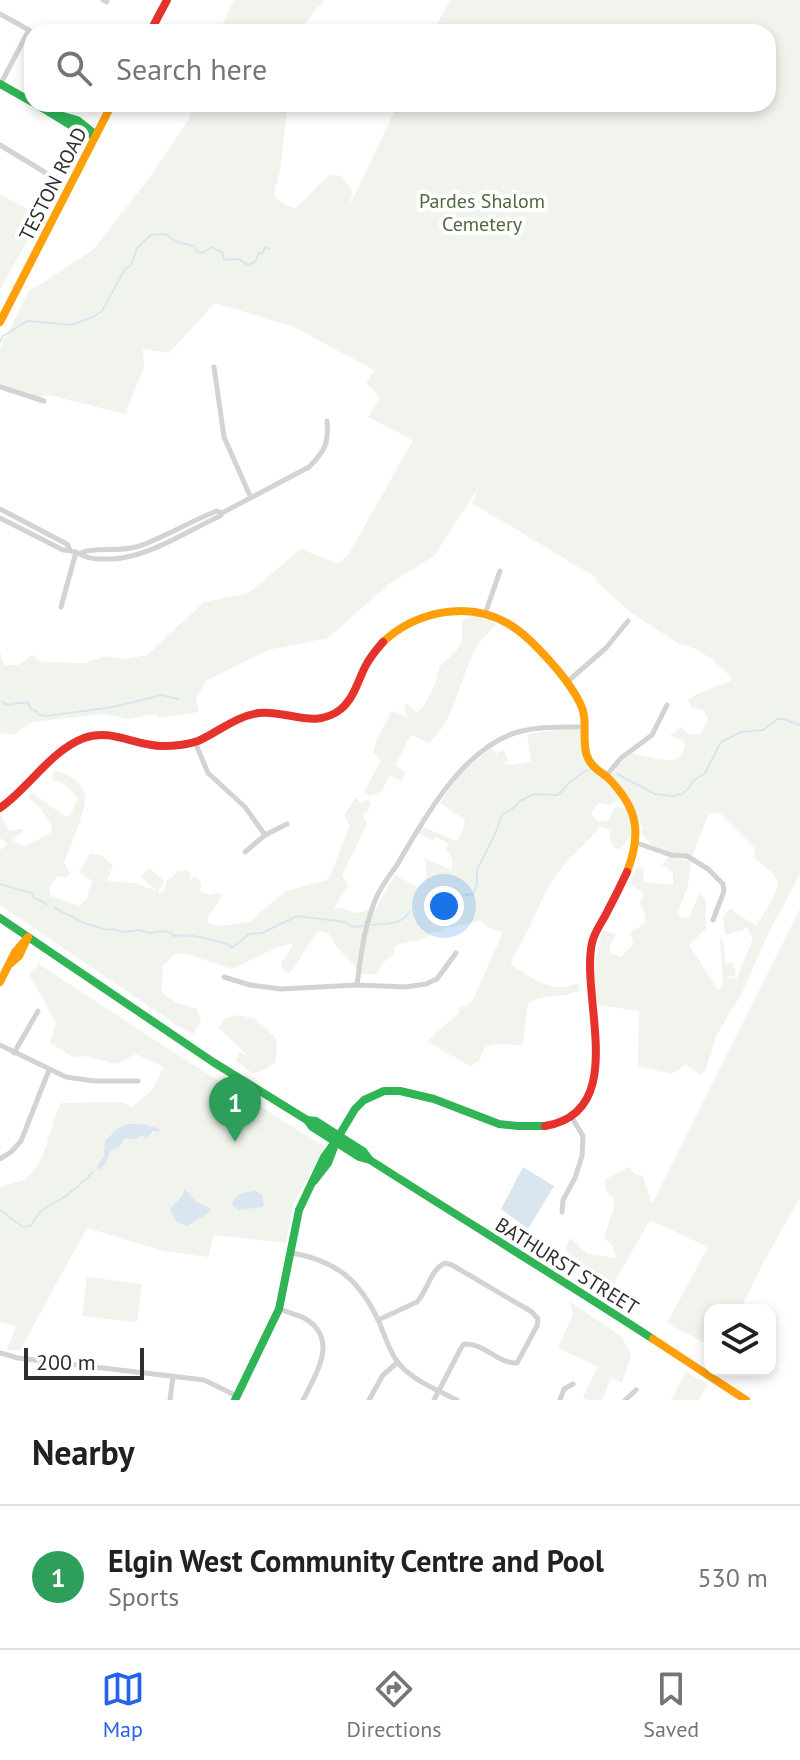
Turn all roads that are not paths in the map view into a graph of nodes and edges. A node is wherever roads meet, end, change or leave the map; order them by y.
1 (167, 0) edge
2 (0, 14) edge
3 (154, 24) edge
4 (24, 27) edge
5 (24, 39) edge
6 (0, 84) edge
7 (24, 97) edge
8 (53, 112) edge
9 (108, 112) edge
10 (96, 135) junction
11 (0, 145) edge
12 (34, 206) dead end
13 (0, 322) edge
14 (214, 367) dead end
15 (0, 387) edge
16 (44, 401) dead end
17 (327, 421) dead end
18 (251, 498) junction
19 (0, 509) edge
20 (0, 518) edge
21 (198, 522) junction
22 (27, 528) junction
23 (145, 544) junction
24 (148, 551) junction
25 (76, 552) junction
26 (500, 571) dead end
27 (61, 607) dead end
28 (485, 614) junction
29 (628, 621) dead end
30 (567, 682) junction
31 (667, 705) dead end
32 (585, 727) junction
33 (195, 742) junction
34 (606, 776) junction
35 (0, 808) edge
36 (287, 824) dead end
37 (265, 835) junction
38 (637, 843) junction
39 (245, 852) dead end
40 (0, 918) edge
41 (713, 920) dead end
42 (28, 937) junction
43 (456, 953) dead end
44 (224, 977) dead end
45 (0, 982) edge
46 (357, 985) junction
47 (38, 1011) dead end
48 (0, 1045) edge
49 (14, 1053) junction
50 (49, 1070) junction
51 (138, 1081) dead end
52 (571, 1116) junction
53 (338, 1139) junction
54 (0, 1159) edge
55 (562, 1212) dead end
56 (292, 1253) junction
57 (279, 1309) junction
58 (378, 1320) junction
59 (0, 1353) edge
60 (398, 1362) junction
61 (173, 1376) junction
62 (573, 1384) dead end
63 (636, 1390) dead end
64 (439, 1391) junction
65 (236, 1398) edge
66 (170, 1400) edge
67 (303, 1400) edge
68 (369, 1400) edge
69 (434, 1400) edge
70 (457, 1400) edge
71 (560, 1400) edge
72 (625, 1400) edge
73 (746, 1400) edge

1 - 3 street
2 - 4 street
5 - 6 street
6 - 7 street
8 - 10 street
9 - 10 street, TESTON ROAD
10 - 13 street, TESTON ROAD
11 - 12 street
14 - 18 street
15 - 16 street
17 - 18 street
18 - 21 street
19 - 22 street
20 - 22 street
21 - 23 street
21 - 24 street
22 - 25 street
23 - 24 street
23 - 25 street
24 - 25 street
25 - 27 street
26 - 28 street
28 - 30 street
28 - 33 street
29 - 30 street
30 - 32 street
31 - 34 street
32 - 34 street
32 - 46 street
33 - 35 street
33 - 37 street
34 - 38 street
36 - 37 street
37 - 39 street
38 - 41 street
38 - 52 street
40 - 42 street, BATHURST STREET
42 - 45 street
42 - 53 street, BATHURST STREET
43 - 46 street
44 - 46 street
47 - 49 street
48 - 49 street
49 - 50 street
50 - 51 street
50 - 54 street
52 - 53 street
52 - 55 street
53 - 56 street
53 - 73 street, BATHURST STREET
56 - 57 street
56 - 58 street
57 - 65 street
57 - 67 street
58 - 60 street
58 - 64 street
59 - 61 street
60 - 64 street
60 - 68 street
61 - 65 street
61 - 66 street
62 - 71 street
63 - 72 street
64 - 69 street
64 - 70 street

